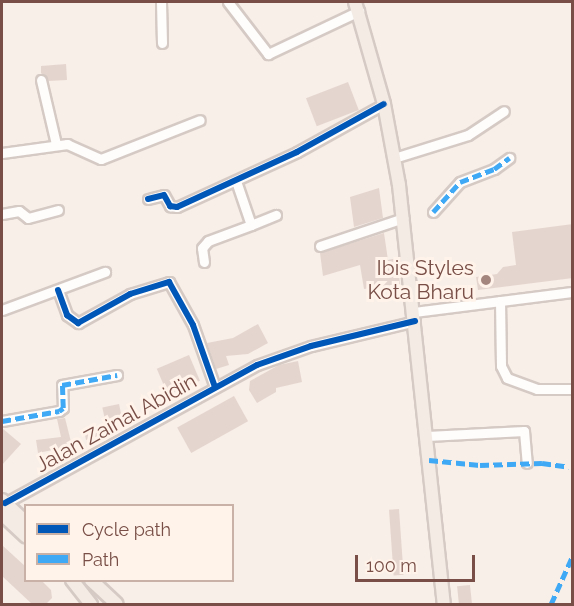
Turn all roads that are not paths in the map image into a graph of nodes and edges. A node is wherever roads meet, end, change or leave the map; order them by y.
1 (161, 2) edge
2 (228, 2) edge
3 (357, 6) edge
4 (162, 44) dead end
5 (41, 80) dead end
6 (384, 104) junction
7 (504, 111) dead end
8 (200, 120) dead end
9 (56, 144) junction
10 (2, 153) edge
11 (394, 158) junction
12 (509, 158) dead end
13 (236, 181) junction
14 (148, 199) dead end
15 (58, 210) dead end
16 (434, 212) dead end
17 (2, 214) edge
18 (276, 215) dead end
19 (403, 218) junction
20 (251, 225) junction
21 (320, 246) dead end
22 (204, 262) dead end
23 (105, 272) dead end
24 (58, 290) junction
25 (572, 292) edge
26 (500, 301) junction
27 (2, 310) edge
28 (414, 317) junction
29 (117, 375) dead end
30 (215, 387) junction
31 (573, 389) edge
32 (2, 420) edge
33 (427, 436) junction
34 (527, 463) dead end
35 (3, 506) edge
36 (24, 521) edge
37 (24, 533) edge
38 (74, 582) edge
39 (92, 582) edge
40 (91, 604) edge
41 (117, 604) edge
42 (444, 604) edge

1 - 4 street
2 - 3 street
3 - 6 main road
5 - 9 street
6 - 11 main road
6 - 13 street
7 - 11 street
8 - 9 street
9 - 10 street
11 - 19 main road
12 - 16 street
13 - 14 street
13 - 20 street
15 - 17 street
18 - 20 street
19 - 21 street
19 - 28 main road
20 - 22 street
23 - 24 street
24 - 27 street
24 - 30 street
25 - 26 street, Jalan Zainal Abidin
26 - 28 street, Jalan Zainal Abidin
26 - 31 street
28 - 30 street, Jalan Zainal Abidin
28 - 33 main road
29 - 32 street
30 - 35 street, Jalan Zainal Abidin
33 - 34 street
33 - 42 main road
35 - 36 main road
35 - 37 main road
38 - 40 main road
39 - 41 main road

